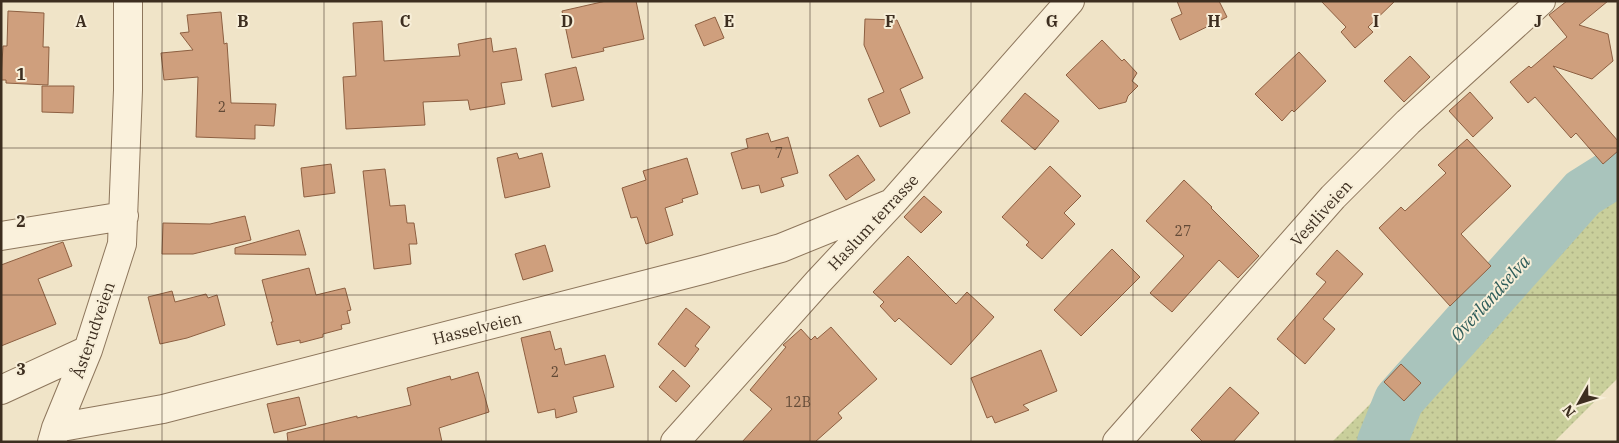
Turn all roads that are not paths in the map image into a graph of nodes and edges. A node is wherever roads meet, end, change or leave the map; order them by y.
1 (128, 1) edge
2 (1070, 1) edge
3 (1541, 1) edge
4 (892, 203) junction
5 (124, 216) junction
6 (1, 236) edge
7 (88, 350) junction
8 (1, 390) edge
9 (54, 435) edge
10 (675, 442) edge
11 (1117, 442) edge

1 - 5 street, Åsterudveien
2 - 4 street, Haslum terrasse
3 - 11 street, Vestliveien
4 - 9 street, Hasselveien
4 - 10 street, Haslum terrasse
5 - 6 street
5 - 7 street, Åsterudveien
7 - 8 street
7 - 9 street, Åsterudveien

